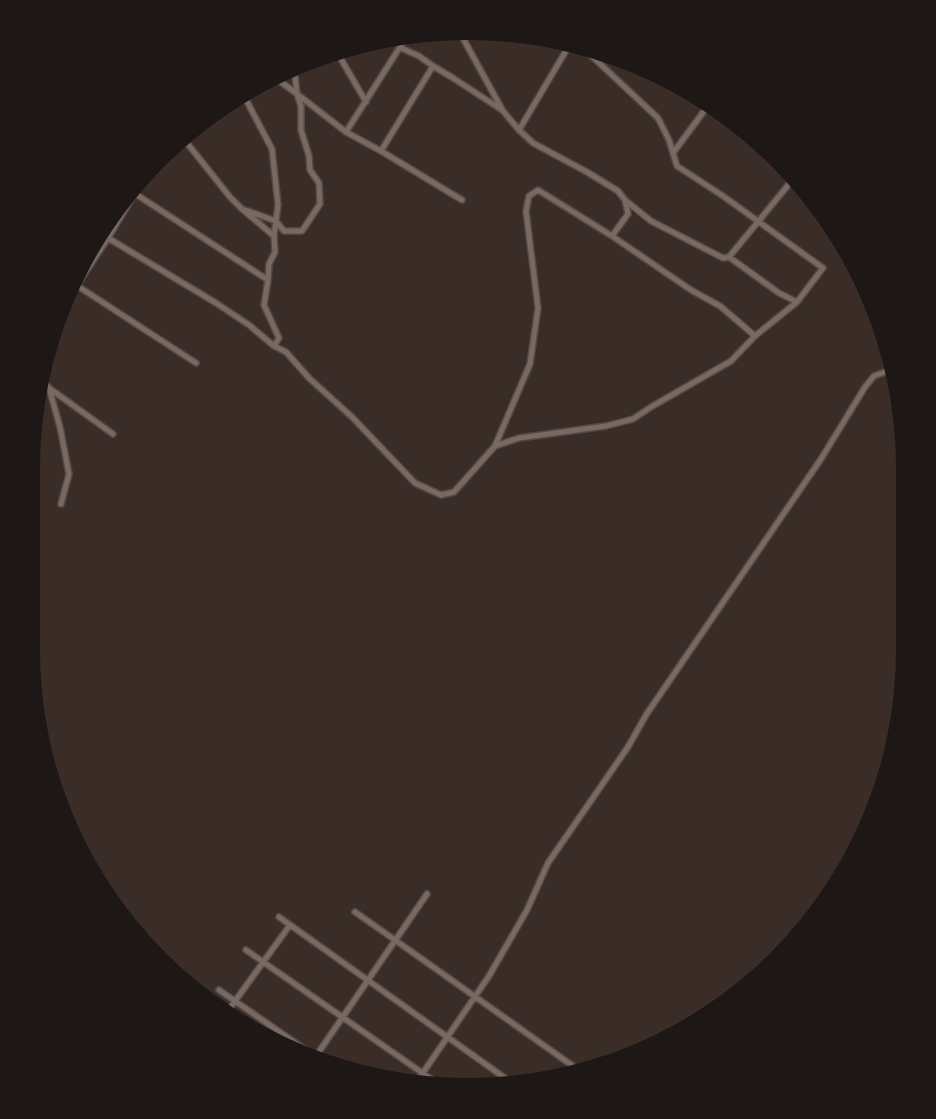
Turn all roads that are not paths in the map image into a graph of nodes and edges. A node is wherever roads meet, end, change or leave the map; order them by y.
1 (464, 40) edge
2 (401, 48) joint
3 (565, 52) edge
4 (340, 60) edge
5 (596, 60) edge
6 (433, 66) junction
7 (295, 77) edge
8 (283, 83) edge
9 (297, 94) junction
10 (247, 102) edge
11 (366, 102) junction
12 (503, 111) junction
13 (704, 112) edge
14 (519, 130) junction
15 (346, 132) junction
16 (189, 145) edge
17 (381, 150) junction
18 (673, 153) junction
19 (788, 185) edge
20 (139, 196) edge
21 (462, 200) dead end
22 (625, 200) junction
23 (242, 209) junction
24 (276, 221) junction
25 (759, 223) junction
26 (612, 236) junction
27 (274, 237) junction
28 (108, 238) edge
29 (729, 257) junction
30 (268, 280) junction
31 (81, 288) edge
32 (797, 302) junction
33 (755, 336) junction
34 (274, 346) junction
35 (196, 363) dead end
36 (884, 372) edge
37 (49, 388) joint
38 (113, 434) dead end
39 (495, 446) junction
40 (61, 504) dead end
41 (427, 894) dead end
42 (355, 912) dead end
43 (279, 917) dead end
44 (290, 925) junction
45 (395, 940) junction
46 (246, 950) dead end
47 (263, 962) junction
48 (368, 980) junction
49 (219, 990) dead end
50 (475, 996) junction
51 (235, 1001) junction
52 (231, 1007) edge
53 (342, 1017) junction
54 (284, 1036) edge
55 (447, 1037) junction
56 (319, 1051) edge
57 (572, 1065) edge
58 (423, 1073) junction
59 (421, 1076) edge
60 (428, 1077) edge
61 (504, 1077) edge

1 - 12 street
2 - 6 street
2 - 11 street
3 - 14 street
4 - 11 street
5 - 18 street
6 - 12 street
6 - 17 street
7 - 9 street
8 - 9 street
9 - 15 street
9 - 24 street
10 - 24 street
11 - 15 street
12 - 14 street
13 - 18 street
14 - 22 street
15 - 17 street
16 - 23 street
17 - 21 street
18 - 25 street
19 - 25 street
20 - 30 street
22 - 26 street
22 - 29 street
23 - 24 street
23 - 27 street
24 - 27 street
25 - 29 street
25 - 32 street
26 - 33 street
26 - 39 street
27 - 30 street
28 - 34 street
29 - 32 street
30 - 34 street
31 - 35 street
32 - 33 street
33 - 39 street
34 - 39 street
36 - 50 street
37 - 38 street
37 - 40 street
41 - 45 street
42 - 45 street
43 - 44 street
44 - 47 street
44 - 48 street
45 - 48 street
45 - 50 street
46 - 47 street
47 - 51 street
47 - 53 street
48 - 53 street
48 - 55 street
49 - 51 street
50 - 55 street
50 - 57 street
51 - 52 street
51 - 54 street
53 - 56 street
53 - 58 street
55 - 58 street
55 - 61 street
58 - 59 street
58 - 60 street

